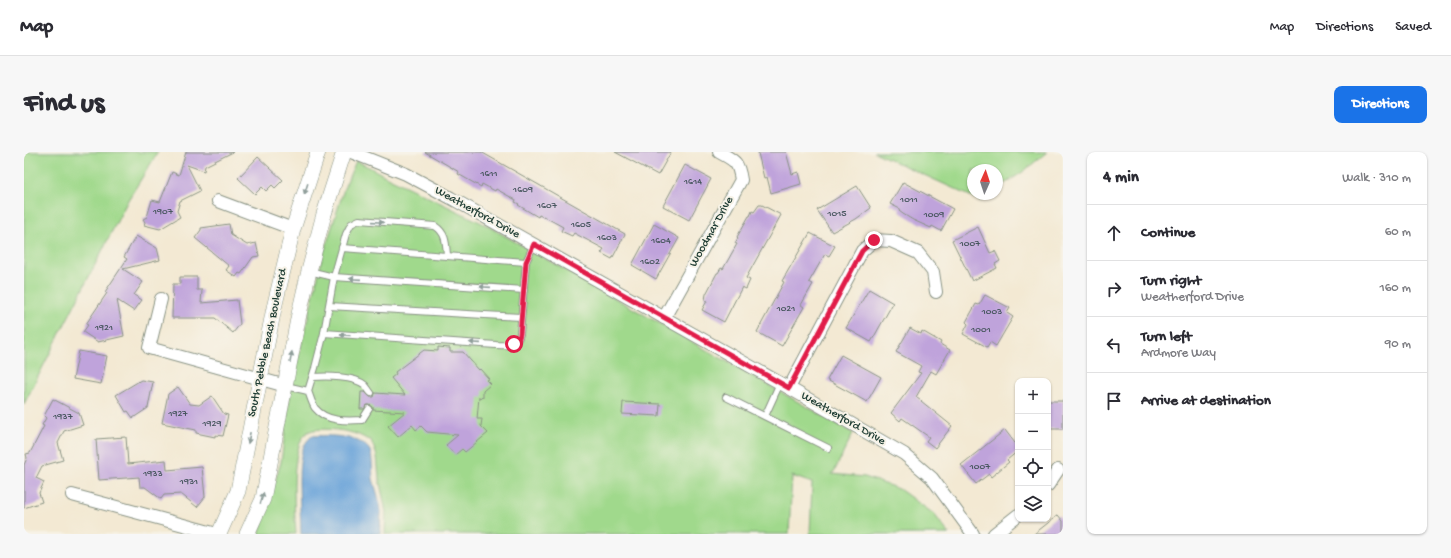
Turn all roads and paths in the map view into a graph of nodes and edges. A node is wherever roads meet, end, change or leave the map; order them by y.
1 (318, 152) edge
2 (344, 152) edge
3 (352, 152) edge
4 (719, 152) edge
5 (218, 201) dead end
6 (293, 229) junction
7 (534, 244) junction
8 (342, 248) junction
9 (447, 255) junction
10 (526, 262) junction
11 (309, 271) junction
12 (334, 277) junction
13 (524, 290) junction
14 (936, 292) dead end
15 (161, 298) dead end
16 (329, 306) junction
17 (521, 317) junction
18 (664, 318) junction
19 (324, 333) junction
20 (313, 376) junction
21 (261, 378) junction
22 (785, 385) junction
23 (286, 386) junction
24 (308, 391) junction
25 (371, 393) dead end
26 (726, 397) dead end
27 (369, 409) dead end
28 (765, 416) junction
29 (828, 448) dead end
30 (1058, 470) dead end
31 (1051, 480) edge
32 (72, 495) dead end
33 (1015, 517) edge
34 (218, 534) edge
35 (247, 534) edge
36 (973, 534) edge
37 (994, 534) edge

1 -> 6 street, South Pebble Beach Boulevard
2 - 11 street, South Pebble Beach Boulevard
3 - 7 street, Weatherford Drive
4 - 18 street, Woodmar Drive
5 - 6 street
6 - 21 street, South Pebble Beach Boulevard
7 - 10 lane
7 - 18 street, Weatherford Drive
8 - 9 lane
8 -> 9 lane
8 - 12 lane
9 - 10 lane
10 - 13 lane
11 - 12 lane
23 -> 11 street, South Pebble Beach Boulevard
13 -> 12 lane
12 - 16 lane
13 - 17 lane
14 - 22 street
15 - 21 street
16 - 17 lane
16 - 19 lane
17 -> 19 lane
18 - 22 street, Weatherford Drive
19 - 20 lane
20 - 24 lane
20 - 25 lane
21 - 23 street
21 -> 34 street, South Pebble Beach Boulevard
22 - 28 lane
22 - 36 street, Weatherford Drive
23 - 24 lane
35 -> 23 street, South Pebble Beach Boulevard
24 - 27 lane
26 - 28 lane
28 - 29 lane
30 - 31 street
32 - 34 street
33 - 37 street

